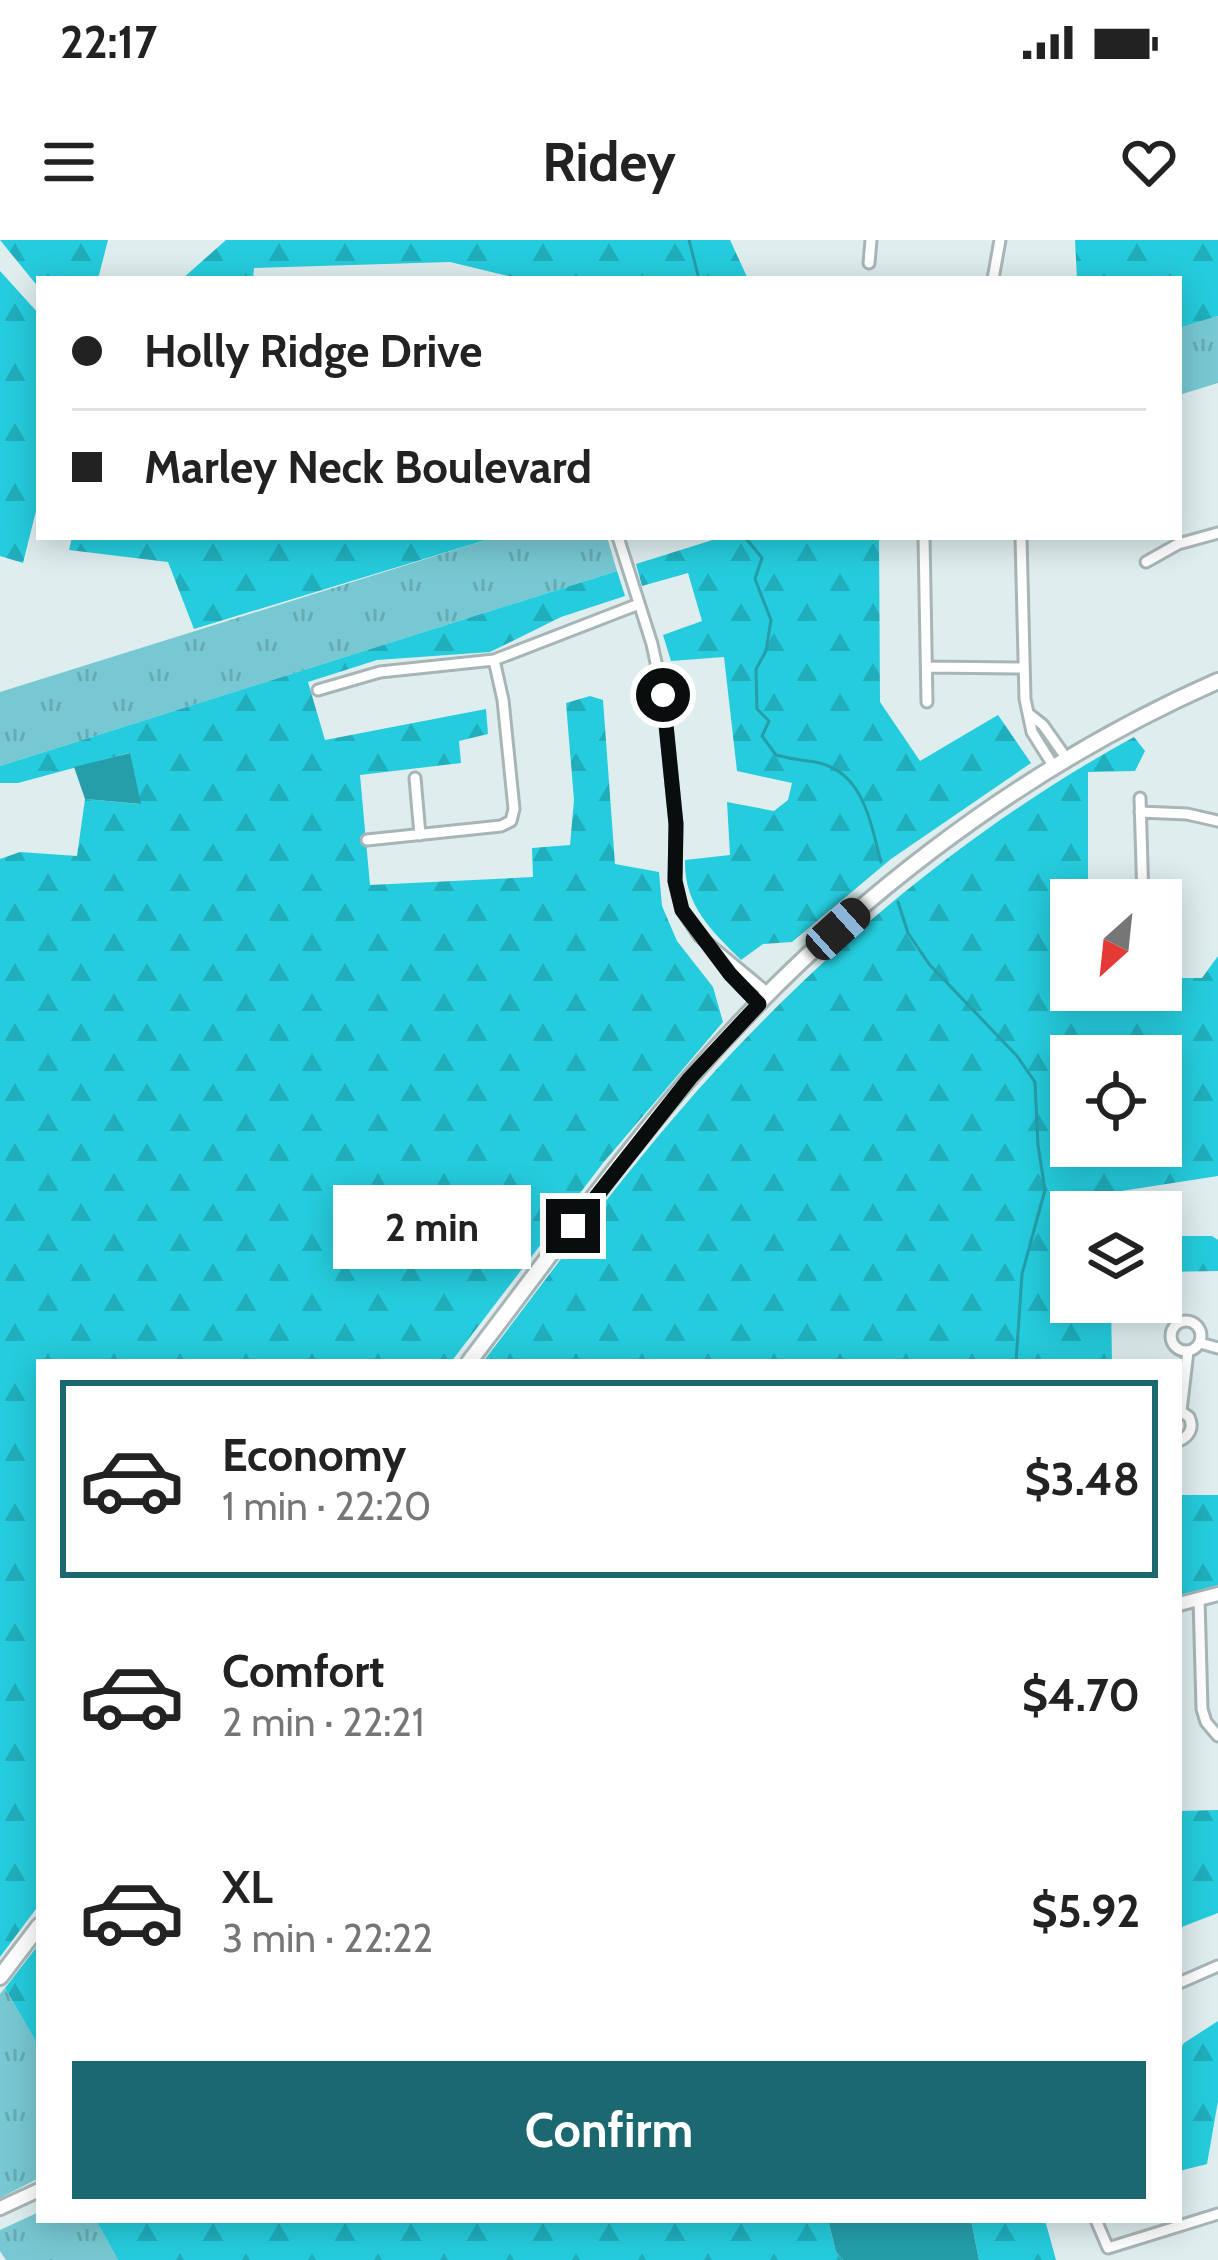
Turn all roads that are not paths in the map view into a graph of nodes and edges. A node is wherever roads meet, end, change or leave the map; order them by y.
1 (871, 240) edge
2 (1000, 240) edge
3 (869, 263) dead end
4 (994, 276) edge
5 (1218, 532) edge
6 (619, 540) edge
7 (924, 540) edge
8 (1021, 540) edge
9 (1146, 562) dead end
10 (639, 604) junction
11 (494, 660) junction
12 (927, 668) junction
13 (1023, 668) junction
14 (1218, 681) edge
15 (318, 690) dead end
16 (927, 702) dead end
17 (1060, 763) junction
18 (415, 778) dead end
19 (1140, 798) dead end
20 (1140, 812) junction
21 (1218, 821) edge
22 (419, 835) junction
23 (367, 840) dead end
24 (1142, 879) edge
25 (764, 999) junction
26 (1200, 1343) junction
27 (1218, 1348) edge
28 (1188, 1351) junction
29 (471, 1359) edge
30 (1182, 1395) edge
31 (1182, 1413) edge
32 (1182, 1439) edge
33 (1218, 1594) edge
34 (1199, 1600) junction
35 (1182, 1603) edge
36 (1218, 1736) edge
37 (36, 1930) edge
38 (1218, 1966) edge
39 (0, 1977) edge
40 (1182, 1982) edge
41 (36, 2192) edge
42 (0, 2208) edge
43 (1218, 2214) edge
44 (1097, 2223) edge

1 - 3 street
2 - 4 street
5 - 9 street
6 - 10 street
7 - 12 street
8 - 13 street
10 - 11 street
10 - 25 street
11 - 15 street
11 - 22 street
12 - 13 street
12 - 16 street
13 - 17 street
14 - 17 main road
17 - 25 main road
18 - 22 street
19 - 20 street
20 - 21 street
20 - 24 street
22 - 23 street
25 - 29 main road
26 - 27 street
26 - 28 street
26 - 28 street
28 - 30 street
31 - 32 street
33 - 34 street
34 - 35 street
34 - 36 street
37 - 39 main road
38 - 40 street
41 - 42 street
43 - 44 street

